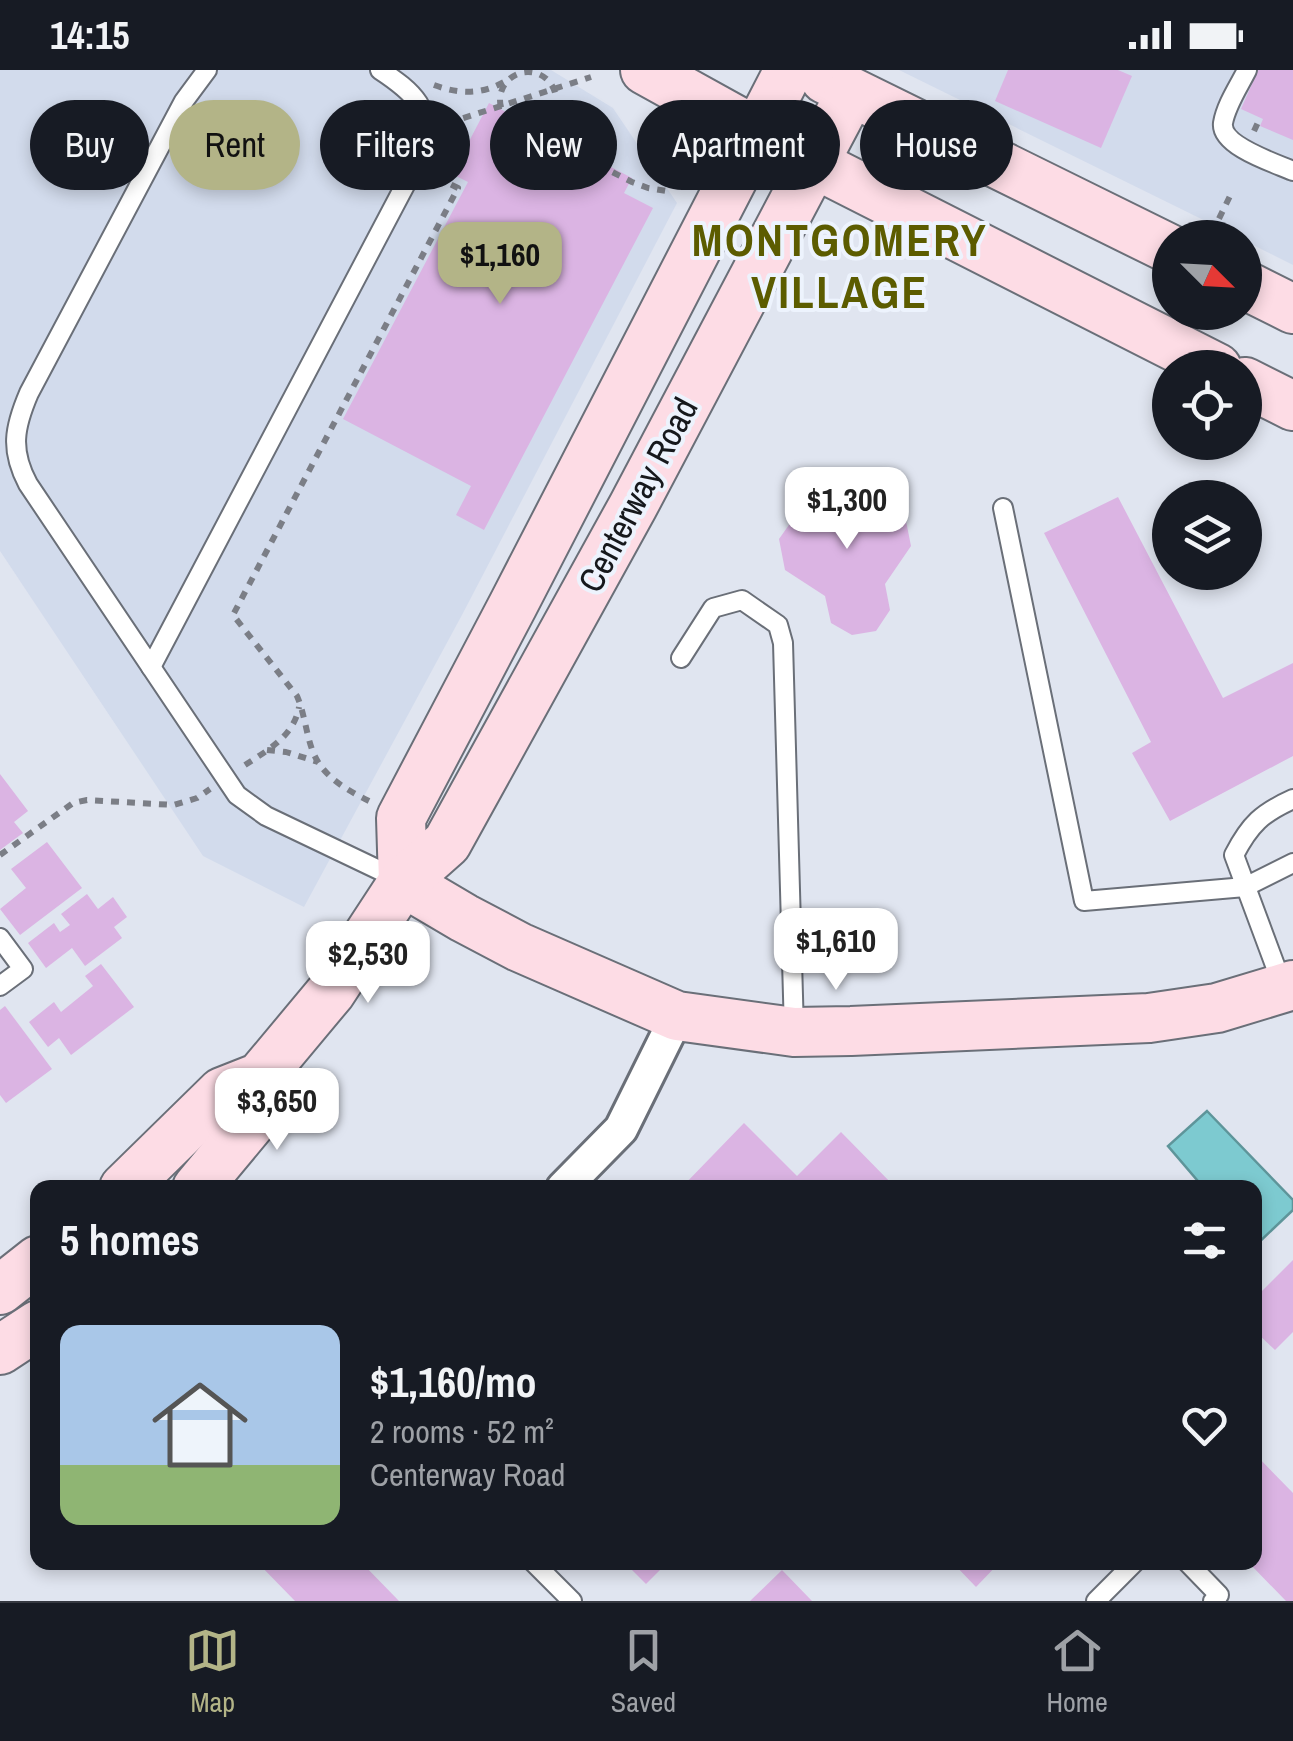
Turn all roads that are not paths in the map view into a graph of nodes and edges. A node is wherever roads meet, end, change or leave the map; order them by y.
1 (207, 70) edge
2 (380, 70) edge
3 (645, 70) edge
4 (789, 70) edge
5 (809, 70) edge
6 (1247, 70) edge
7 (854, 87) junction
8 (699, 100) edge
9 (774, 100) edge
10 (840, 115) edge
11 (1293, 172) edge
12 (840, 177) edge
13 (728, 190) edge
14 (801, 190) edge
15 (1152, 223) edge
16 (1182, 350) edge
17 (1262, 390) edge
18 (1293, 406) edge
19 (1003, 508) dead end
20 (681, 658) dead end
21 (151, 667) junction
22 (1293, 798) edge
23 (1293, 863) edge
24 (403, 882) junction
25 (1245, 887) junction
26 (0, 938) edge
27 (0, 986) edge
28 (1290, 995) edge
29 (677, 1016) junction
30 (794, 1032) junction
31 (260, 1077) junction
32 (133, 1180) edge
33 (204, 1180) edge
34 (571, 1180) edge
35 (30, 1266) edge
36 (0, 1290) edge
37 (30, 1330) edge
38 (0, 1350) edge
39 (541, 1570) edge
40 (1127, 1570) edge
41 (1195, 1570) edge
42 (572, 1601) edge
43 (1096, 1601) edge
44 (1214, 1601) edge

1 - 21 lane
2 - 21 lane
3 - 8 street
4 - 9 street, Centerway Road
5 - 7 street
6 - 11 lane
7 - 10 street, Centerway Road
7 - 15 street
12 - 16 street
13 - 24 street, Centerway Road
14 - 24 street, Centerway Road
17 - 18 street
19 - 25 lane
20 - 30 lane
21 - 24 lane
22 - 25 lane
23 - 25 lane
24 - 29 street
24 - 31 street, Centerway Road
25 - 28 lane
26 - 27 lane
28 - 30 street
29 - 30 street
29 - 34 street
31 - 32 street, Centerway Road
31 - 33 street, Centerway Road
35 - 36 street
37 - 38 street
39 - 42 lane
40 - 43 lane
41 - 44 lane

